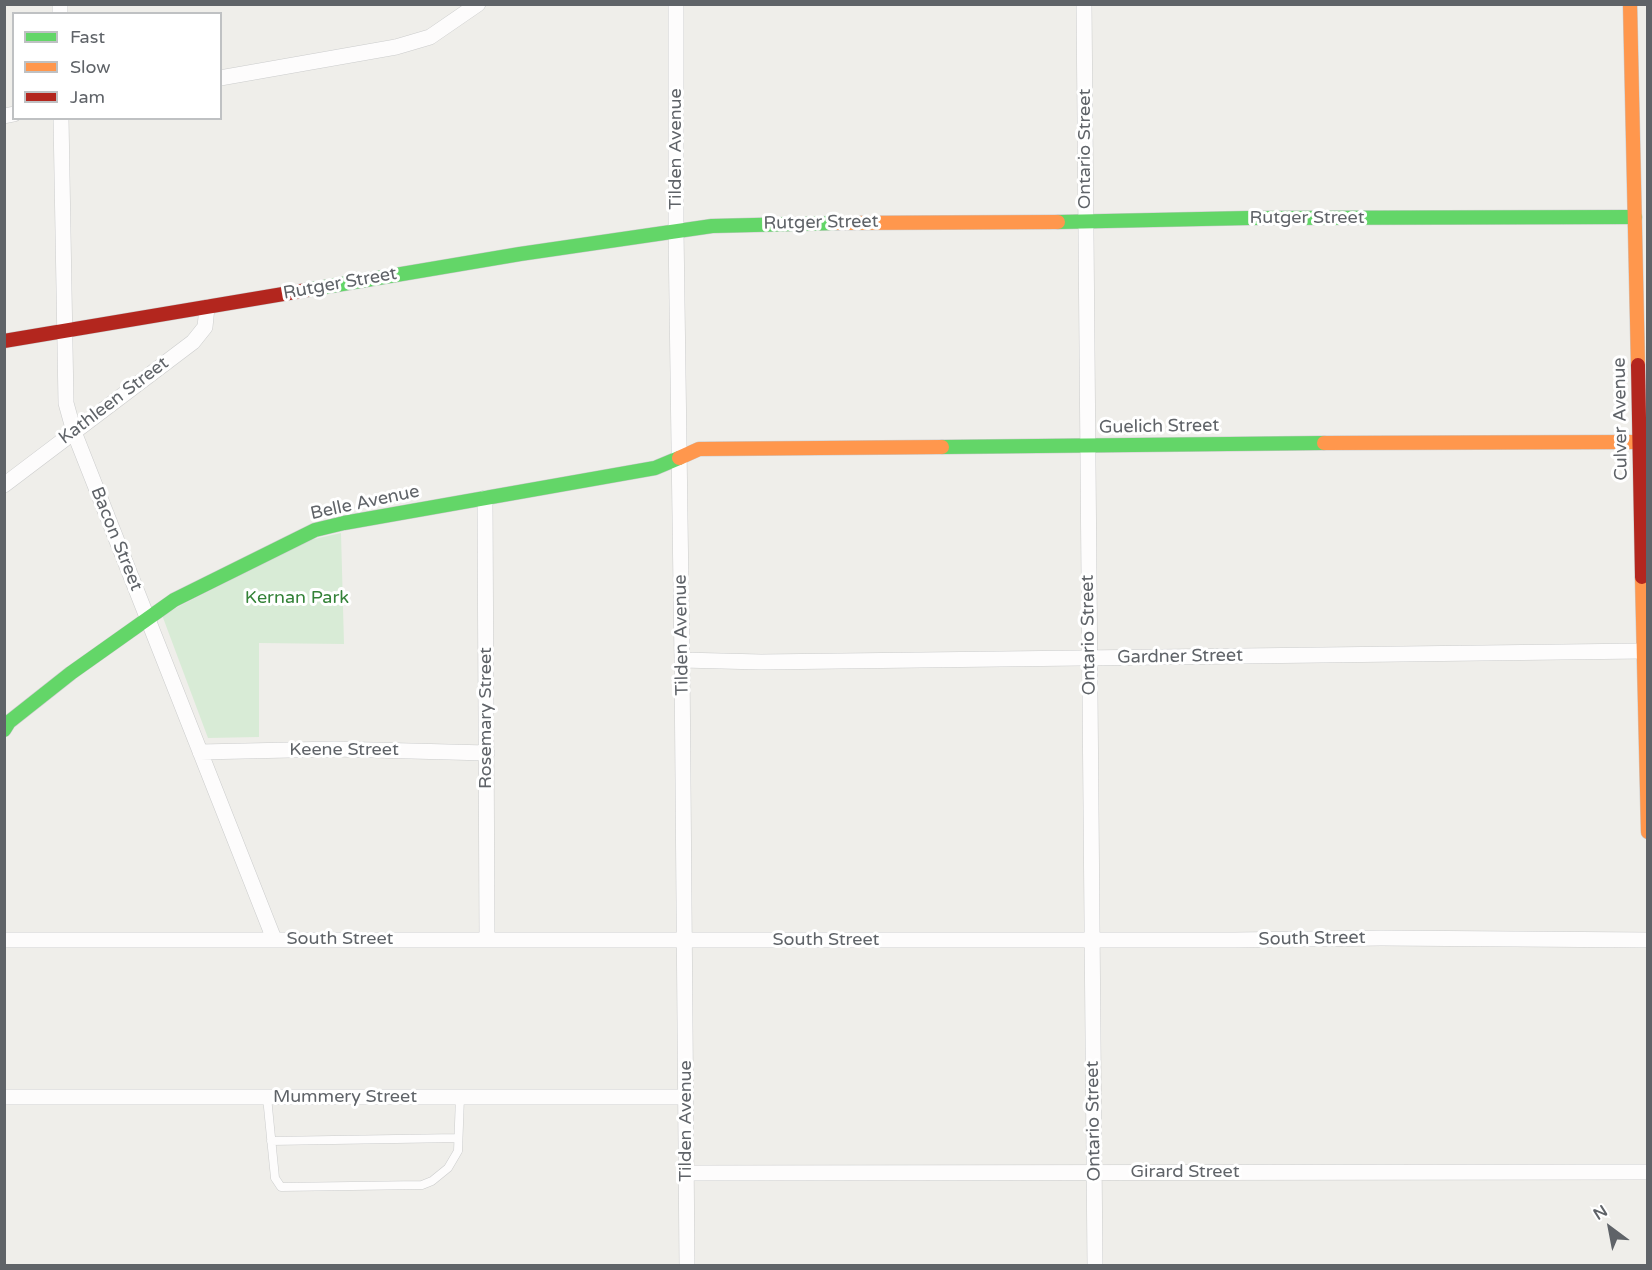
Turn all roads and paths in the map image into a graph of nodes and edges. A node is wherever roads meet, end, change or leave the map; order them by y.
1 (477, 4) edge
2 (676, 4) edge
3 (1084, 4) edge
4 (1630, 4) edge
5 (222, 78) edge
6 (61, 120) edge
7 (1647, 203) edge
8 (1641, 217) edge
9 (1086, 222) junction
10 (676, 230) junction
11 (207, 307) junction
12 (65, 331) junction
13 (4, 341) edge
14 (1643, 404) edge
15 (74, 432) junction
16 (1639, 441) junction
17 (1087, 446) junction
18 (680, 456) junction
19 (4, 485) edge
20 (485, 498) junction
21 (1644, 549) edge
22 (147, 617) junction
23 (1642, 651) junction
24 (1089, 658) junction
25 (682, 660) junction
26 (4, 730) edge
27 (200, 752) junction
28 (487, 753) junction
29 (1646, 758) edge
30 (1647, 832) edge
31 (274, 939) junction
32 (487, 939) junction
33 (1092, 939) junction
34 (4, 940) edge
35 (684, 940) junction
36 (1647, 940) edge
37 (4, 1097) edge
38 (267, 1097) junction
39 (460, 1097) junction
40 (686, 1097) junction
41 (459, 1138) junction
42 (271, 1141) junction
43 (1094, 1172) junction
44 (1647, 1172) edge
45 (686, 1173) junction
46 (687, 1266) edge
47 (1095, 1266) edge

1 - 5 street
2 - 10 street, Tilden Avenue
3 - 9 street, Ontario Street
4 - 8 street, Culver Avenue
6 - 12 street, Bacon Street
7 - 8 street
8 - 9 street, Rutger Street
8 - 14 street, Culver Avenue
9 - 10 street, Rutger Street
9 - 17 street, Ontario Street
10 - 11 street, Rutger Street
10 - 18 street, Tilden Avenue
11 - 12 street, Rutger Street
11 - 15 street, Kathleen Street
12 - 13 street, Rutger Street
12 - 15 street, Bacon Street
14 - 16 street, Culver Avenue
15 - 19 street, Kathleen Street
15 - 22 street, Bacon Street
16 - 17 street, Guelich Street
16 - 21 street, Culver Avenue
17 - 18 street, Guelich Street
17 - 24 street, Ontario Street
18 - 20 street, Belle Avenue
18 - 25 street, Tilden Avenue
20 - 22 street, Belle Avenue
20 - 28 street, Rosemary Street
21 - 23 street, Culver Avenue
22 - 26 street, Belle Avenue
22 - 27 street, Bacon Street
23 - 24 street, Gardner Street
23 - 29 street, Culver Avenue
24 - 25 street, Gardner Street
24 - 33 street, Ontario Street
25 - 35 street, Tilden Avenue
27 - 28 street, Keene Street
27 - 31 street, Bacon Street
28 - 32 street, Rosemary Street
29 - 30 street, Culver Avenue
31 - 32 street, South Street
31 - 34 street, South Street
32 - 35 street, South Street
33 - 35 street, South Street
33 - 36 street, South Street
33 - 43 street, Ontario Street
35 - 40 street, Tilden Avenue
37 - 38 street, Mummery Street
38 - 39 street, Mummery Street
38 - 42 lane
39 - 40 street, Mummery Street
39 - 41 lane
40 - 45 street, Tilden Avenue
41 - 42 lane
41 - 42 lane
43 - 44 street, Girard Street
43 - 45 street, Girard Street
43 - 47 street, Ontario Street
45 - 46 street, Tilden Avenue

